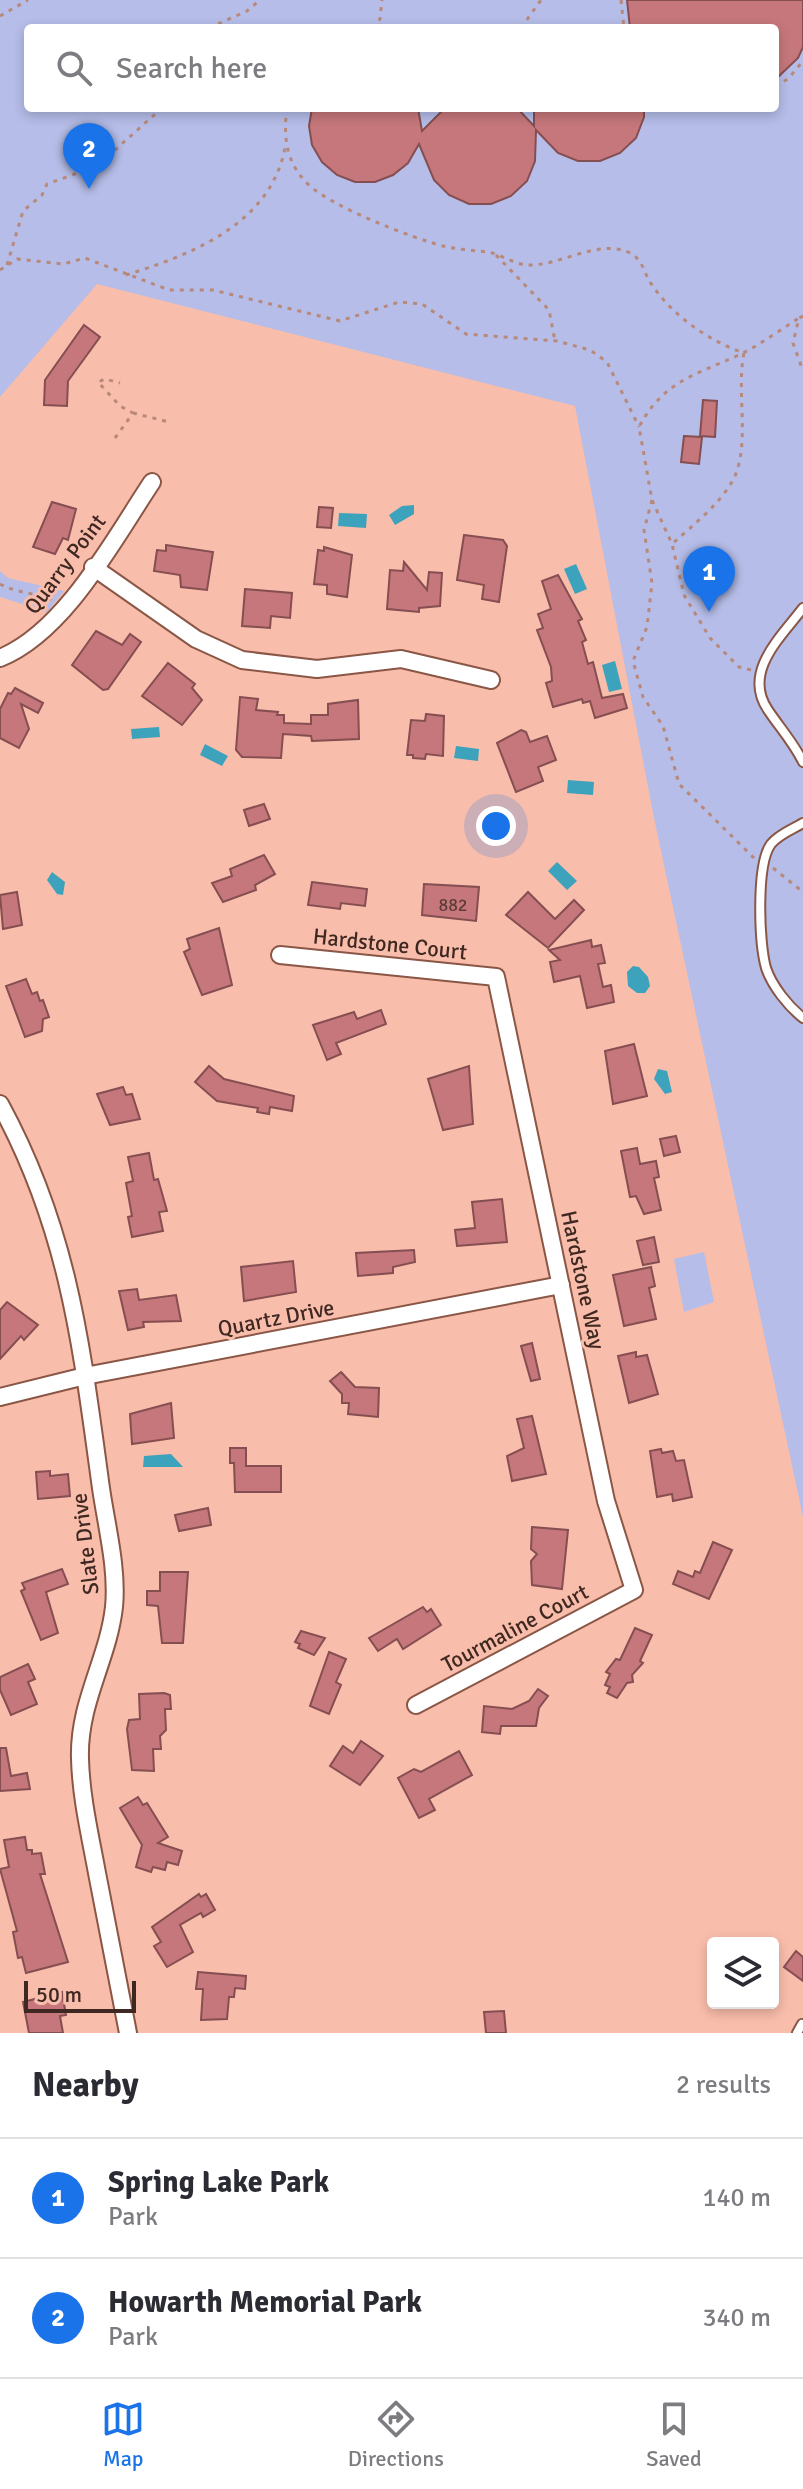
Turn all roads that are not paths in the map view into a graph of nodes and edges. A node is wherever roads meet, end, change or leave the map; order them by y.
1 (152, 482) dead end
2 (93, 567) junction
3 (803, 608) edge
4 (0, 658) edge
5 (491, 680) dead end
6 (803, 762) edge
7 (803, 823) edge
8 (280, 955) dead end
9 (496, 977) joint
10 (803, 1018) edge
11 (0, 1104) edge
12 (561, 1285) junction
13 (85, 1376) junction
14 (0, 1397) edge
15 (634, 1590) joint
16 (416, 1705) dead end
17 (128, 2033) edge

1 - 2 street, Quarry Point
2 - 4 street, Quarry Point
2 - 5 street
3 - 6 lane
7 - 10 lane
8 - 9 street, Hardstone Court
9 - 12 street, Hardstone Way
11 - 13 street, Slate Drive
12 - 13 street, Quartz Drive
12 - 15 street, Hardstone Way
13 - 14 street, Quartz Drive
13 - 17 street, Slate Drive
15 - 16 street, Tourmaline Court

